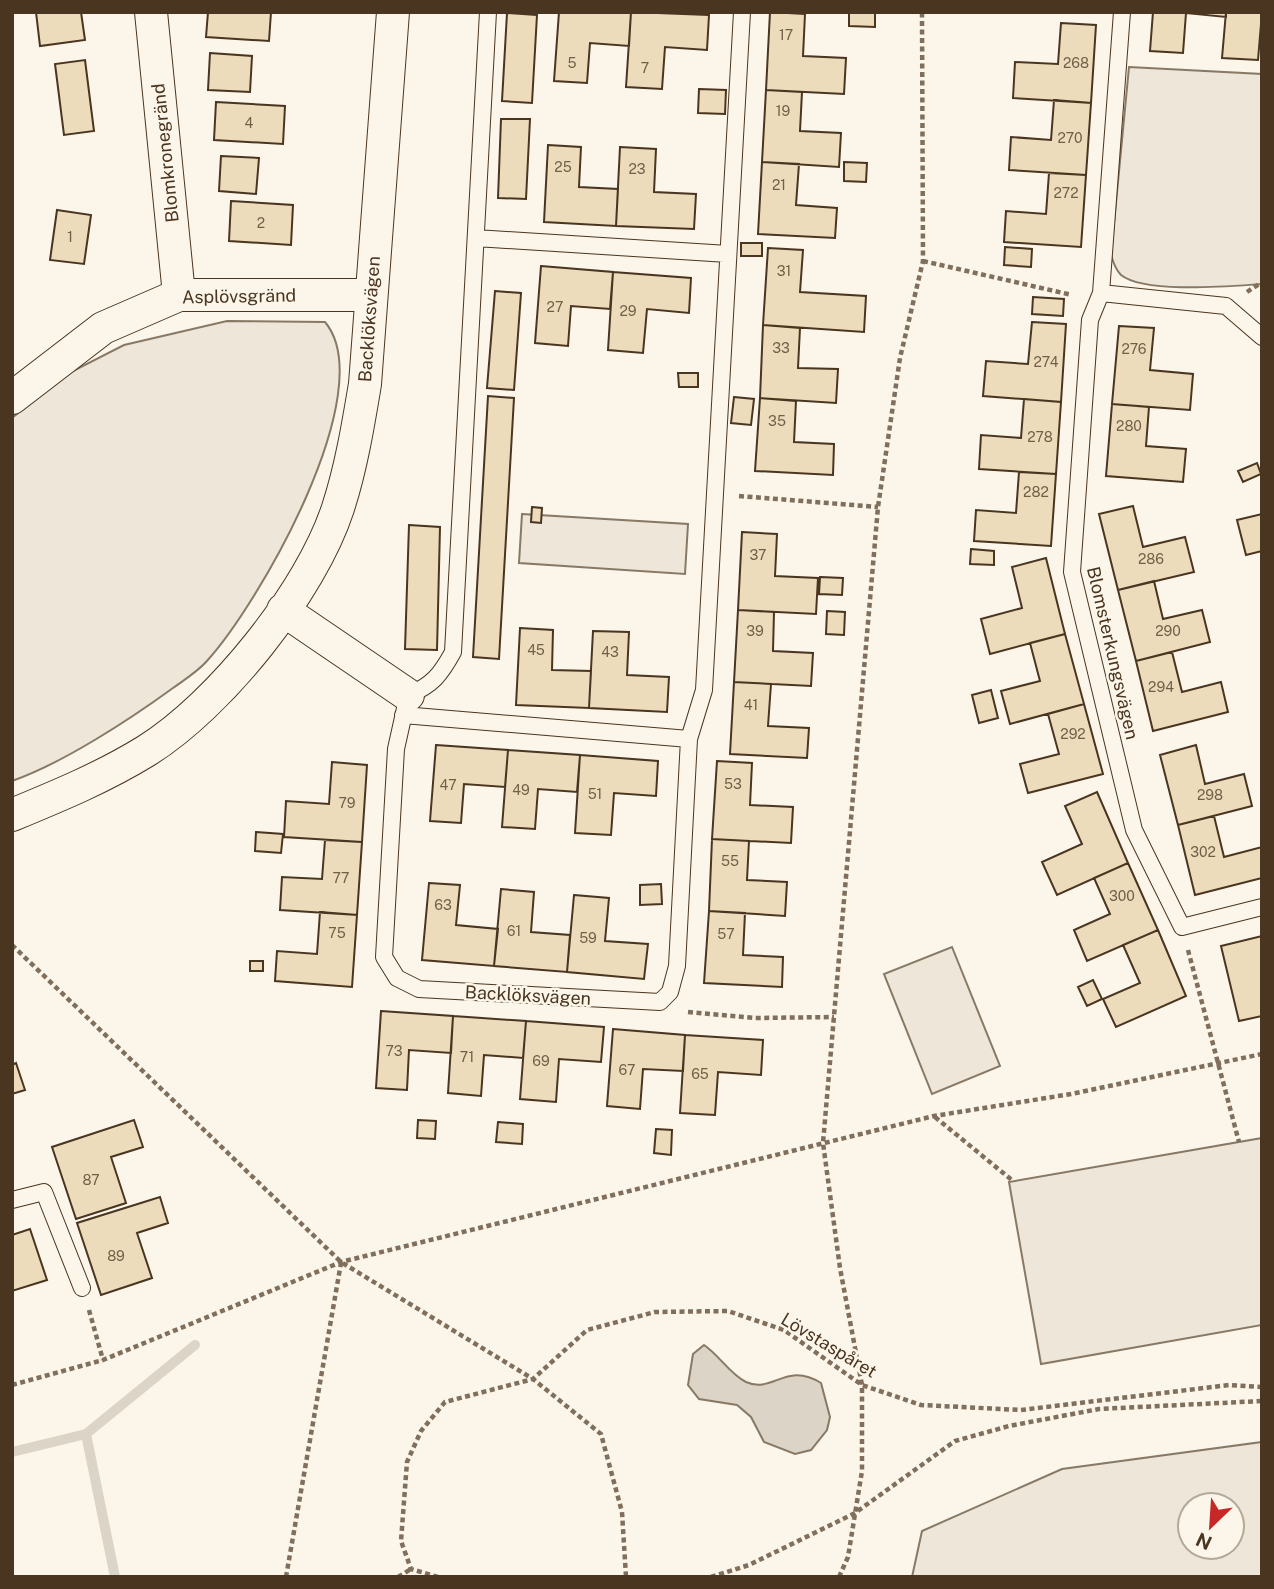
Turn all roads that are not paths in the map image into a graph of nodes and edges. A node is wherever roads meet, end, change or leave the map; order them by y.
1 (151, 12) edge
2 (393, 12) edge
3 (488, 12) edge
4 (742, 12) edge
5 (1122, 12) edge
6 (476, 238) junction
7 (728, 254) junction
8 (1101, 293) junction
9 (179, 295) junction
10 (370, 295) junction
11 (1262, 337) edge
12 (12, 398) edge
13 (283, 610) junction
14 (406, 705) junction
15 (689, 739) junction
16 (12, 815) edge
17 (1262, 907) edge
18 (12, 1200) edge
19 (82, 1288) road end

1 - 9 street, Blomkronegränd
2 - 10 street, Backlöksvägen
3 - 6 lane
4 - 7 lane
5 - 8 lane, Blomsterkungsvägen
6 - 7 lane
6 - 14 lane
7 - 15 lane
8 - 11 lane
8 - 17 lane, Blomsterkungsvägen
9 - 10 street, Asplövsgränd
9 - 12 street, Asplövsgränd
10 - 13 street, Backlöksvägen
13 - 14 street
13 - 16 street, Backlöksvägen
14 - 15 lane
14 - 15 lane, Backlöksvägen
18 - 19 lane

